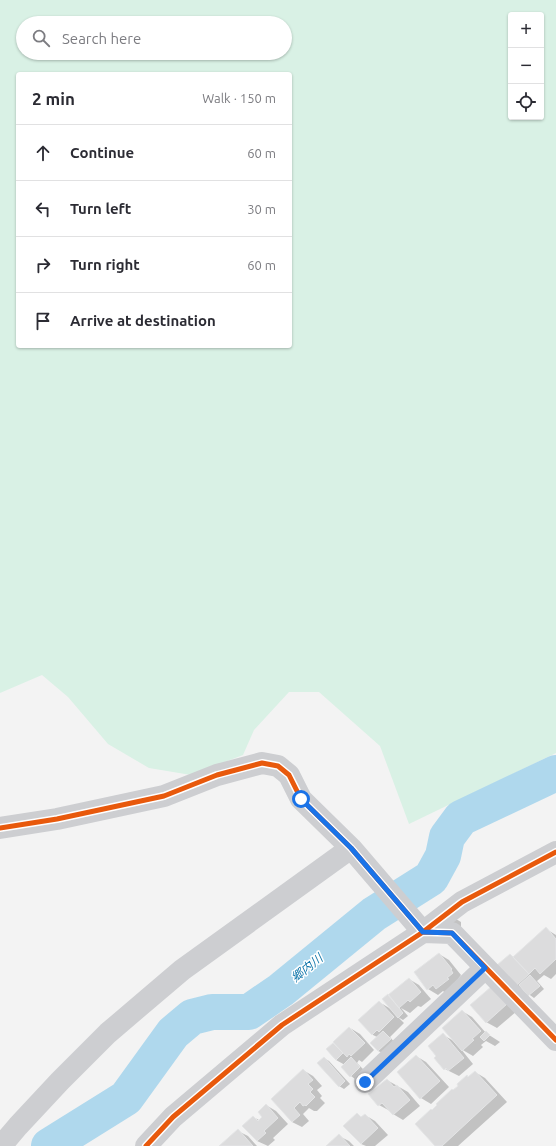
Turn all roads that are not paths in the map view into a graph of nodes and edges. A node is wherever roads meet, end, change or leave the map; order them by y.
1 (0, 828) edge
2 (351, 848) junction
3 (556, 852) edge
4 (423, 932) junction
5 (485, 968) junction
6 (556, 1040) edge
7 (365, 1082) dead end
8 (1, 1146) edge
9 (146, 1146) edge

1 - 2 street
2 - 4 street
2 - 8 street
3 - 4 street
4 - 5 street
4 - 9 street
5 - 6 street
5 - 7 street

